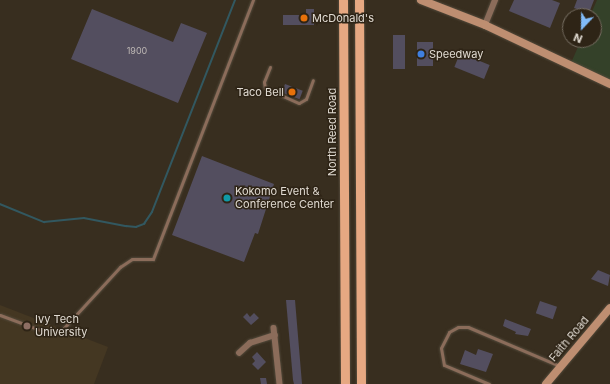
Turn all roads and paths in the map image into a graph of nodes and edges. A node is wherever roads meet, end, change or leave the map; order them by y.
1 (253, 0) edge
2 (343, 0) edge
3 (360, 0) edge
4 (421, 0) edge
5 (495, 0) edge
6 (485, 25) junction
7 (270, 67) dead end
8 (313, 80) dead end
9 (610, 84) edge
10 (610, 308) edge
11 (0, 315) edge
12 (274, 328) dead end
13 (275, 335) junction
14 (239, 353) dead end
15 (560, 366) junction
16 (280, 384) edge
17 (345, 384) edge
18 (361, 384) edge
19 (489, 384) edge
20 (546, 384) edge

1 - 11 lane
2 - 17 main road, North Reed Road
3 - 18 main road
4 - 6 street
5 - 6 street
6 - 9 street
7 - 8 lane
10 - 15 street, Faith Road
12 - 13 street
13 - 14 street
13 - 16 street
15 - 19 lane
15 - 20 street, Faith Road

